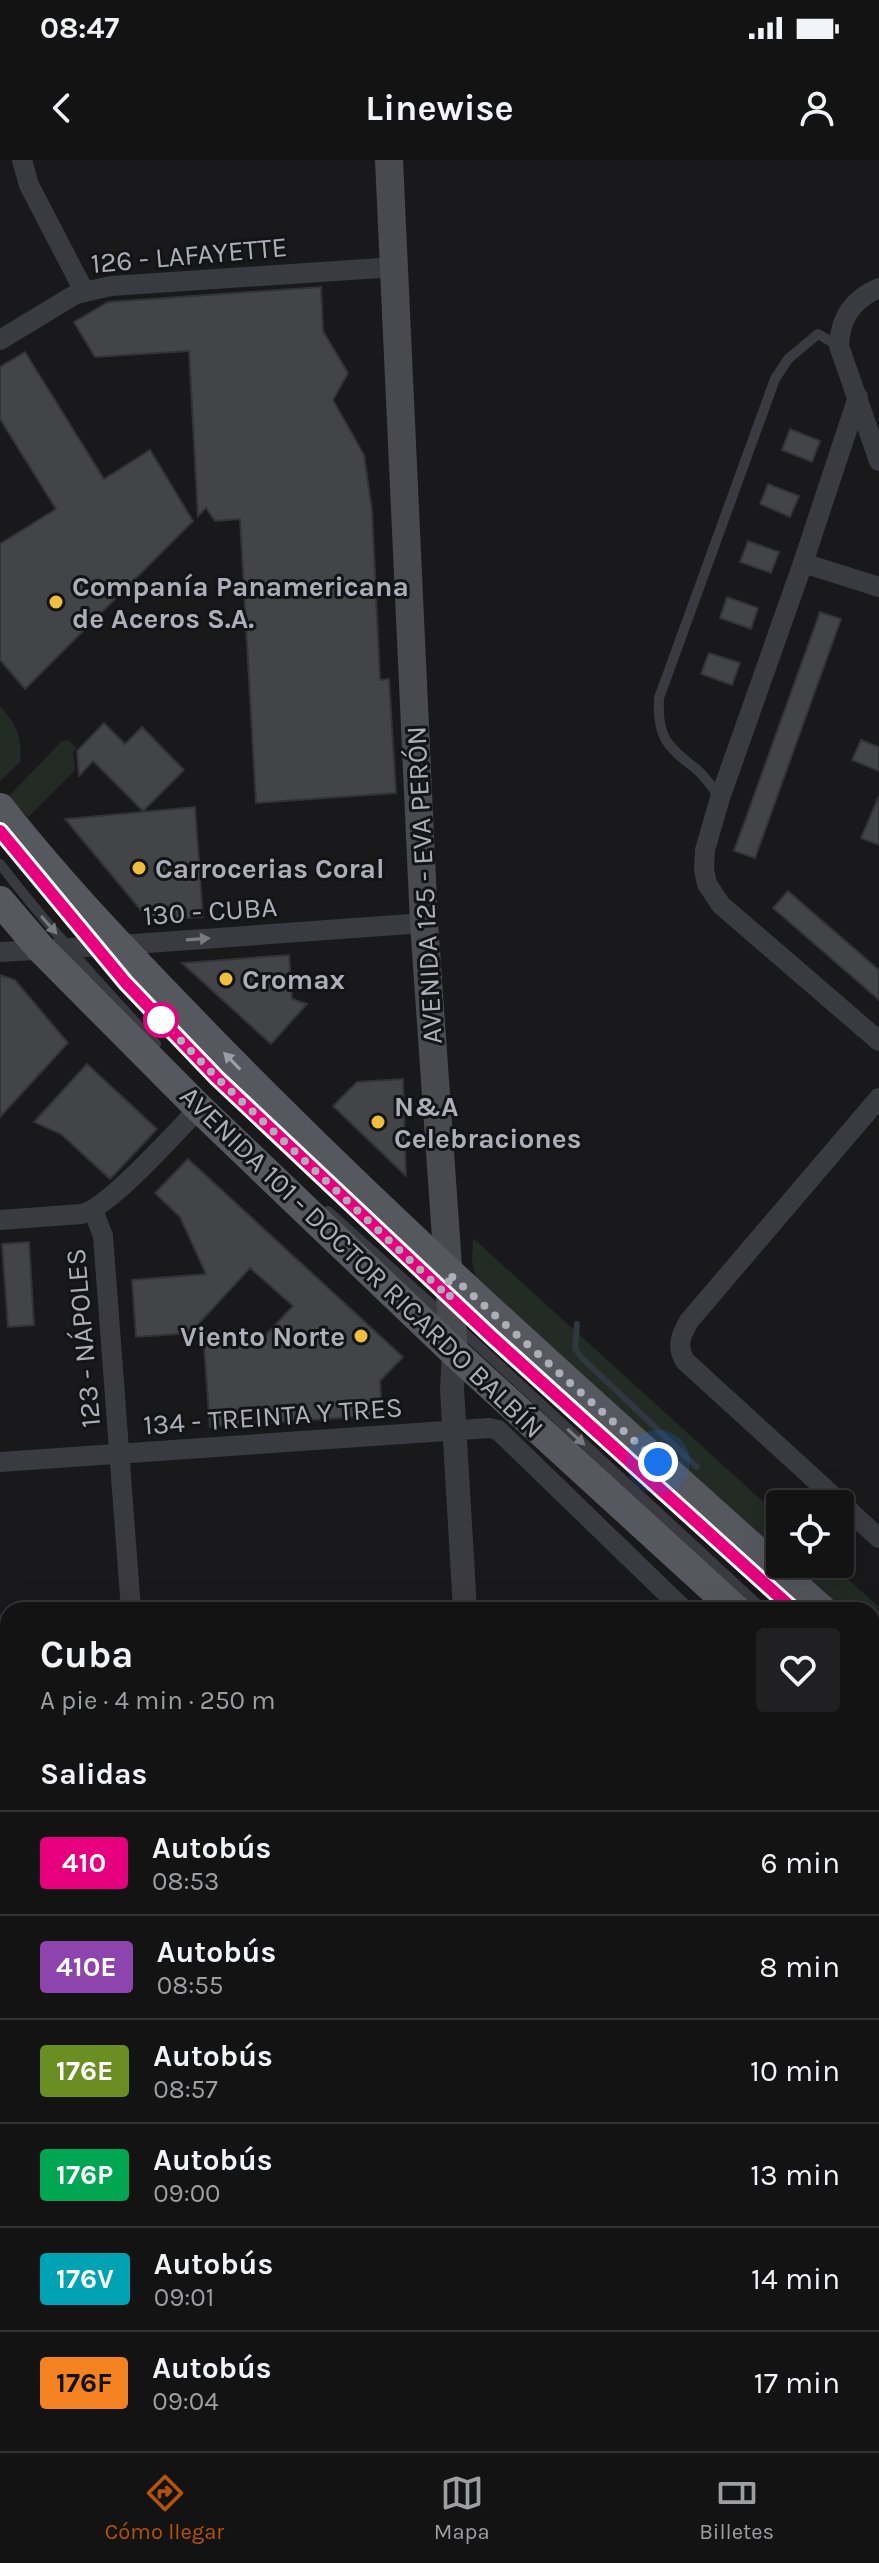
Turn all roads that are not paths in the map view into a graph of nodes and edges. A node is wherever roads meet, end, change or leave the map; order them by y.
1 (22, 160) edge
2 (389, 160) edge
3 (395, 267) junction
4 (879, 288) edge
5 (84, 291) junction
6 (0, 340) edge
7 (839, 346) junction
8 (858, 397) junction
9 (879, 461) edge
10 (803, 563) junction
11 (879, 587) edge
12 (720, 798) junction
13 (0, 808) edge
14 (0, 864) edge
15 (38, 877) dead end
16 (0, 901) edge
17 (424, 923) junction
18 (107, 946) junction
19 (54, 948) junction
20 (0, 952) edge
21 (879, 1041) edge
22 (163, 1051) dead end
23 (879, 1098) edge
24 (199, 1108) junction
25 (325, 1208) dead end
26 (93, 1210) junction
27 (0, 1220) edge
28 (451, 1311) junction
29 (454, 1432) junction
30 (120, 1454) junction
31 (0, 1462) edge
32 (879, 1538) edge
33 (130, 1602) edge
34 (465, 1602) edge
35 (676, 1602) edge
36 (728, 1602) edge
37 (756, 1602) edge
38 (785, 1602) edge
39 (812, 1602) edge

1 - 5 street
2 - 3 main road, AVENIDA 125 - EVA PERÓN
3 - 5 street, 126 - LAFAYETTE
3 - 17 main road, AVENIDA 125 - EVA PERÓN
4 - 7 street
5 - 6 street, 126 - LAFAYETTE
7 - 8 street
7 - 12 lane
8 - 9 street
8 - 10 street
10 - 11 street
10 - 12 street
12 - 21 street
13 - 18 main road, AVENIDA 101 - DOCTOR RICARDO BALBÍN
14 -> 19 lane
15 - 18 lane
16 - 19 main road, AVENIDA 101 - DOCTOR RICARDO BALBÍN
18 -> 17 street, 130 - CUBA
17 - 28 main road, AVENIDA 125 - EVA PERÓN
18 - 19 street, 130 - CUBA
28 -> 18 main road, AVENIDA 101 - DOCTOR RICARDO BALBÍN
19 - 20 street, 130 - CUBA
19 - 22 lane
19 - 24 main road, AVENIDA 101 - DOCTOR RICARDO BALBÍN
23 - 32 street
24 - 26 street, 123 - NÁPOLES
24 - 28 main road, AVENIDA 101 - DOCTOR RICARDO BALBÍN
25 - 28 lane
26 - 27 street
26 - 30 street, 123 - NÁPOLES
28 - 29 street, AVENIDA 125 - EVA PERÓN
28 - 36 main road, AVENIDA 101 - DOCTOR RICARDO BALBÍN
28 -> 37 lane
28 - 38 lane
28 - 39 main road, AVENIDA 101 - DOCTOR RICARDO BALBÍN
29 - 30 street, 134 - TREINTA Y TRES
29 - 34 street, AVENIDA 125 - EVA PERÓN
29 - 35 street, 134 - TREINTA Y TRES
30 - 31 street, 134 - TREINTA Y TRES
30 - 33 street, 123 - NÁPOLES

